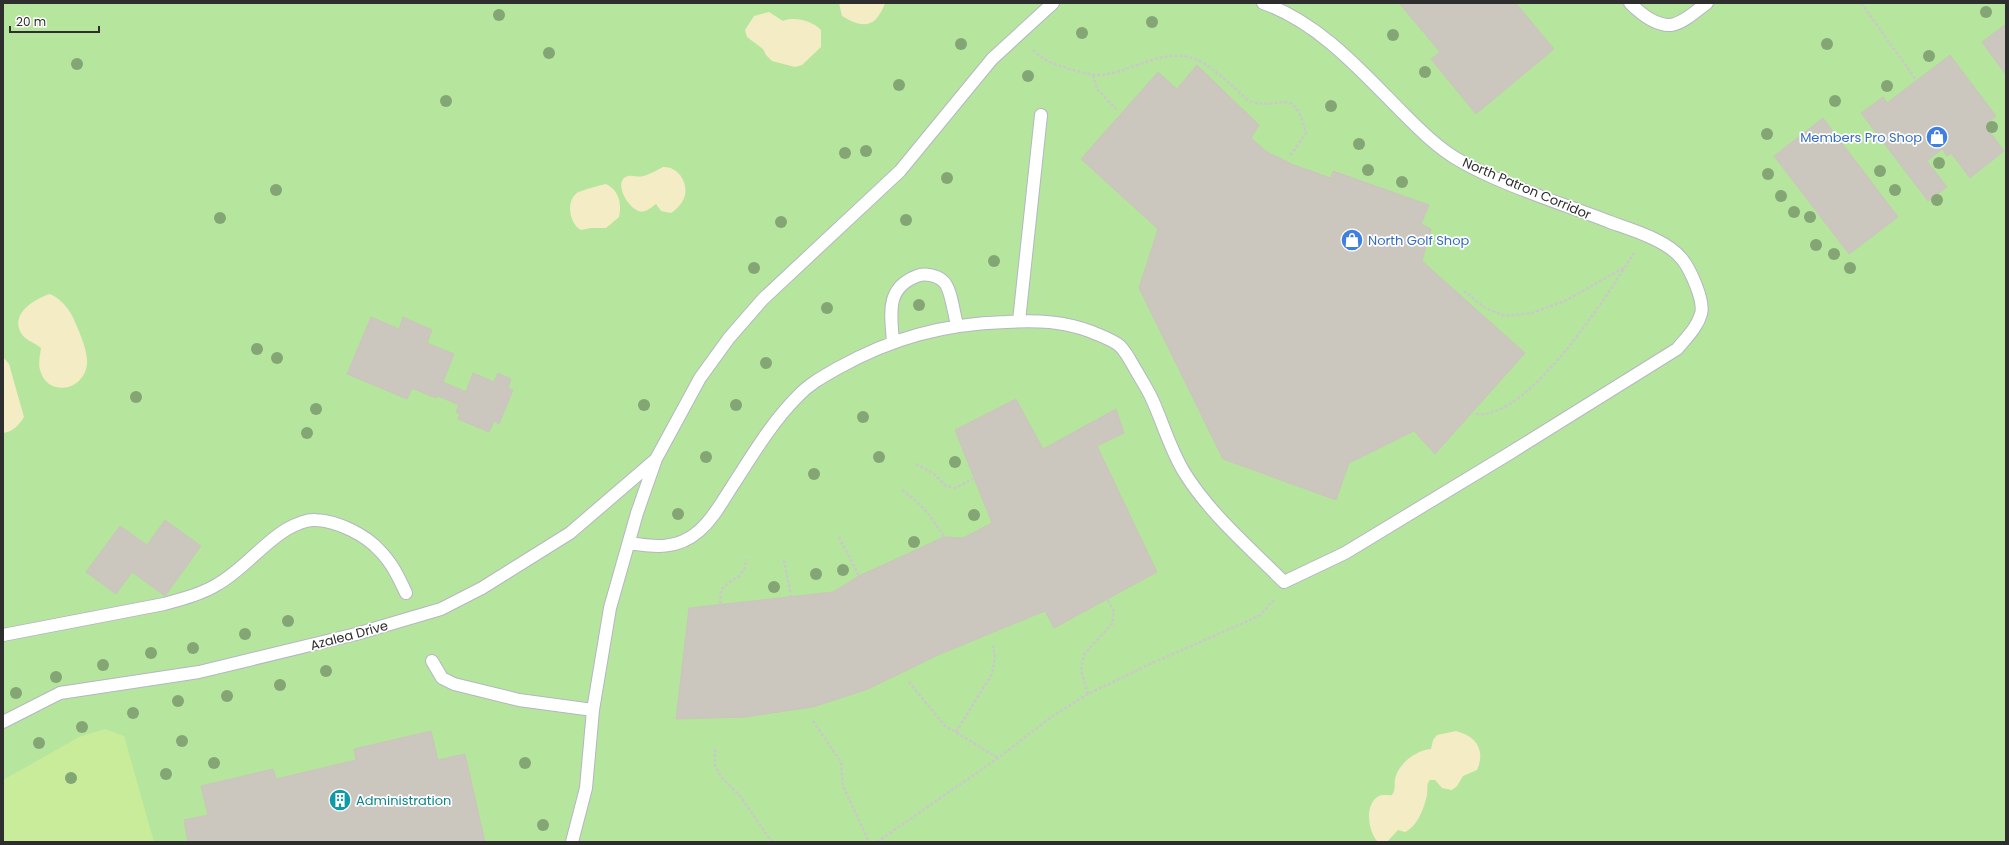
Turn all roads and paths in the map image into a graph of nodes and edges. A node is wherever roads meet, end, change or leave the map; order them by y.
1 (1053, 3) edge
2 (1263, 3) edge
3 (1630, 3) edge
4 (1707, 3) edge
5 (1861, 3) edge
6 (1278, 6) edge
7 (1019, 35) junction
8 (1093, 74) junction
9 (1917, 80) dead end
10 (1117, 110) dead end
11 (1041, 115) dead end
12 (1290, 156) dead end
13 (1645, 235) junction
14 (1625, 266) junction
15 (1464, 291) dead end
16 (1019, 321) junction
17 (957, 325) junction
18 (893, 342) junction
19 (1476, 414) dead end
20 (656, 459) junction
21 (916, 464) dead end
22 (974, 478) dead end
23 (902, 490) dead end
24 (840, 537) dead end
25 (944, 537) dead end
26 (629, 543) junction
27 (747, 559) dead end
28 (784, 560) dead end
29 (859, 576) dead end
30 (1284, 582) junction
31 (406, 593) dead end
32 (791, 596) dead end
33 (1107, 599) dead end
34 (720, 604) dead end
35 (3, 635) edge
36 (993, 646) dead end
37 (432, 661) dead end
38 (909, 682) dead end
39 (1088, 694) junction
40 (593, 710) junction
41 (812, 721) dead end
42 (3, 722) edge
43 (956, 732) junction
44 (715, 749) dead end
45 (998, 758) junction
46 (572, 842) edge
47 (772, 842) edge
48 (869, 842) edge
49 (878, 842) edge

1 - 7 lane
2 - 6 lane, North Patron Corridor
3 - 4 lane
5 - 9 path
6 - 13 lane, North Patron Corridor
7 - 8 path
7 - 20 lane
8 - 10 path
8 - 12 path
11 - 16 lane
13 - 14 path
13 - 30 lane, North Patron Corridor
14 - 15 path
14 - 19 path
16 - 17 lane
16 - 30 lane
17 - 18 lane
17 - 18 lane
18 - 26 lane
20 - 26 lane
20 - 42 lane, Azalea Drive
21 - 22 path
23 - 25 path
24 - 29 path
26 - 40 lane
27 - 34 path
28 - 32 path
30 - 39 path
31 - 35 lane
33 - 39 path
36 - 43 path
37 - 40 lane
38 - 43 path
39 - 45 path
40 - 46 lane
41 - 48 path
43 - 45 path
44 - 47 path
45 - 49 path

